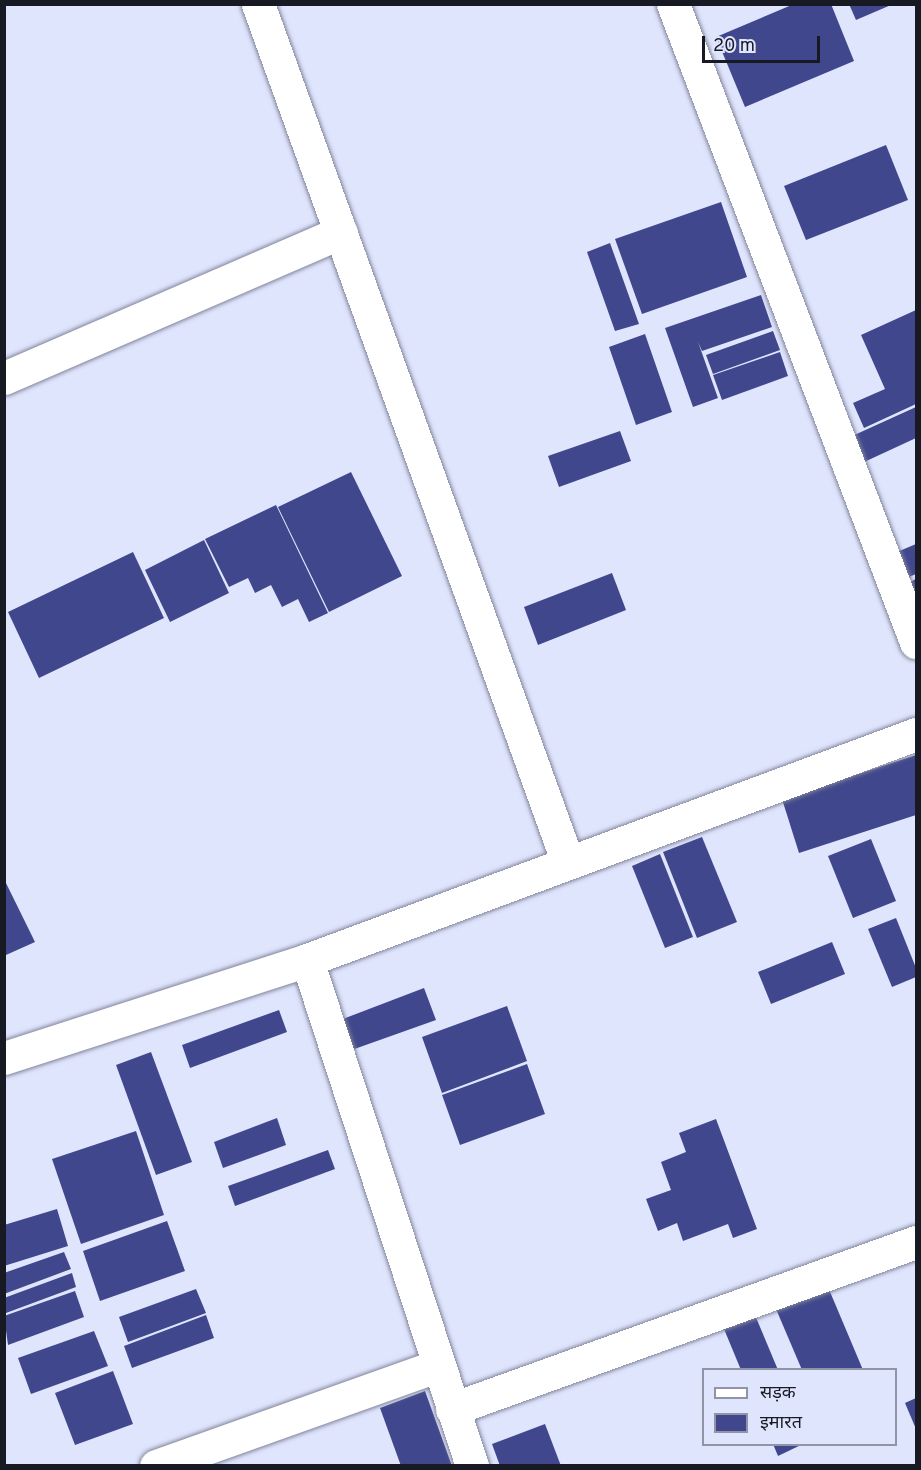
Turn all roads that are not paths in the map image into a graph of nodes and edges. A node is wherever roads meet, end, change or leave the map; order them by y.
1 (258, 4) edge
2 (673, 4) edge
3 (341, 232) junction
4 (4, 378) edge
5 (916, 642) edge
6 (916, 734) edge
7 (568, 863) junction
8 (307, 960) junction
9 (4, 1058) edge
10 (916, 1242) edge
11 (439, 1365) junction
12 (452, 1409) junction
13 (156, 1466) edge
14 (472, 1466) edge

1 - 3 street
2 - 5 street
3 - 4 street
3 - 7 street
6 - 7 street
7 - 8 street
8 - 9 street
8 - 11 street
10 - 12 street
11 - 12 street
11 - 13 street
12 - 14 street

